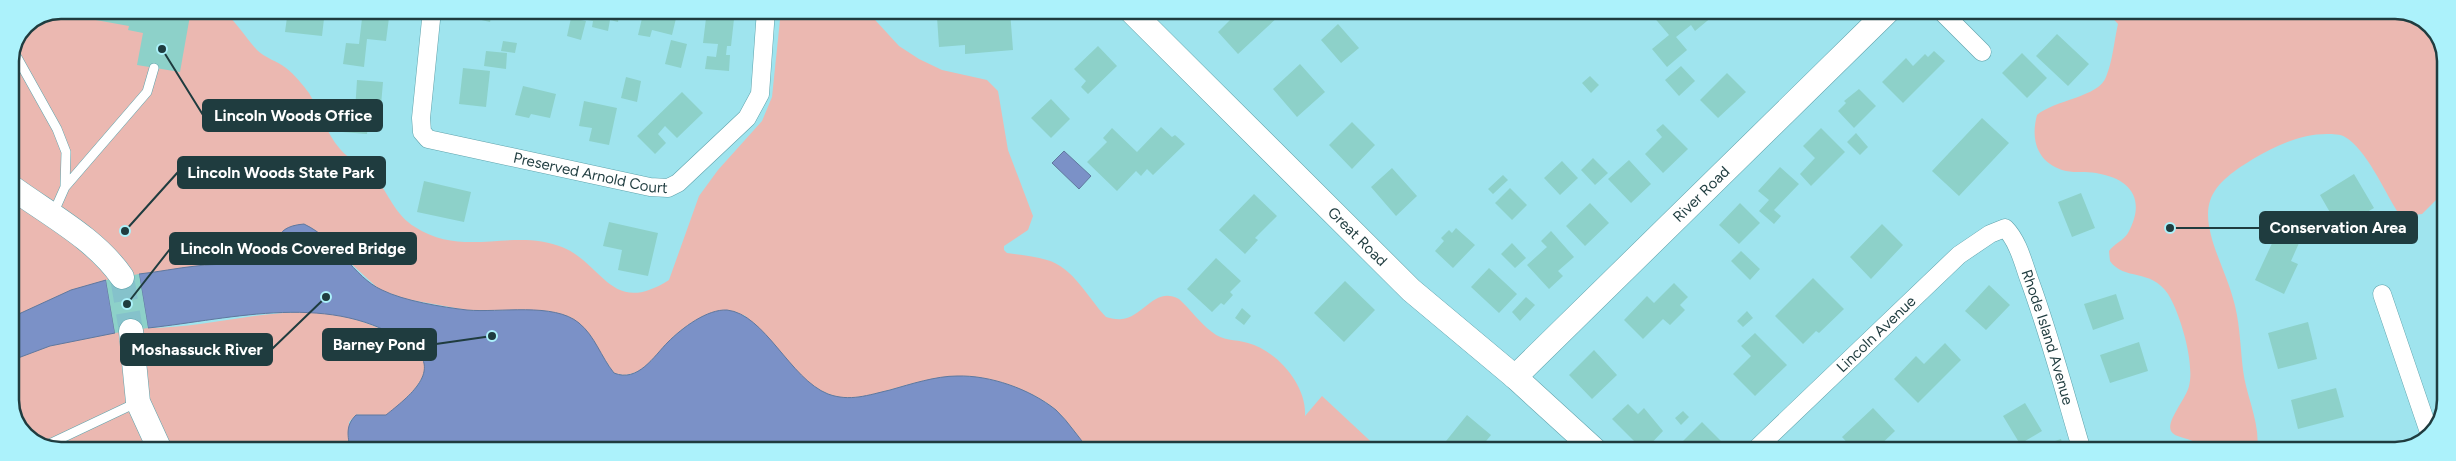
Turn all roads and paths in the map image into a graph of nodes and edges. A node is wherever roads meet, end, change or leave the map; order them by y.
1 (431, 19) edge
2 (765, 19) edge
3 (1139, 19) edge
4 (1880, 19) edge
5 (1949, 19) edge
6 (1982, 52) dead end
7 (19, 61) edge
8 (154, 68) dead end
9 (65, 188) junction
10 (19, 192) edge
11 (52, 216) junction
12 (2005, 228) joint
13 (122, 277) tunnel mouth
14 (2382, 294) dead end
15 (131, 331) tunnel mouth
16 (1515, 377) junction
17 (138, 402) junction
18 (2427, 427) edge
19 (54, 442) edge
20 (156, 442) edge
21 (1586, 442) edge
22 (1763, 442) edge
23 (2079, 442) edge

1 - 2 street, Preserved Arnold Court
3 - 16 street, Great Road
4 - 16 street, River Road
5 - 6 street
7 - 9 lane
8 - 9 lane
9 - 11 lane
10 - 11 street
11 - 13 street
12 - 22 street, Lincoln Avenue
12 - 23 street, Rhode Island Avenue
14 - 18 street
15 - 17 street
16 - 21 street, Great Road
17 - 19 lane
17 - 20 street

